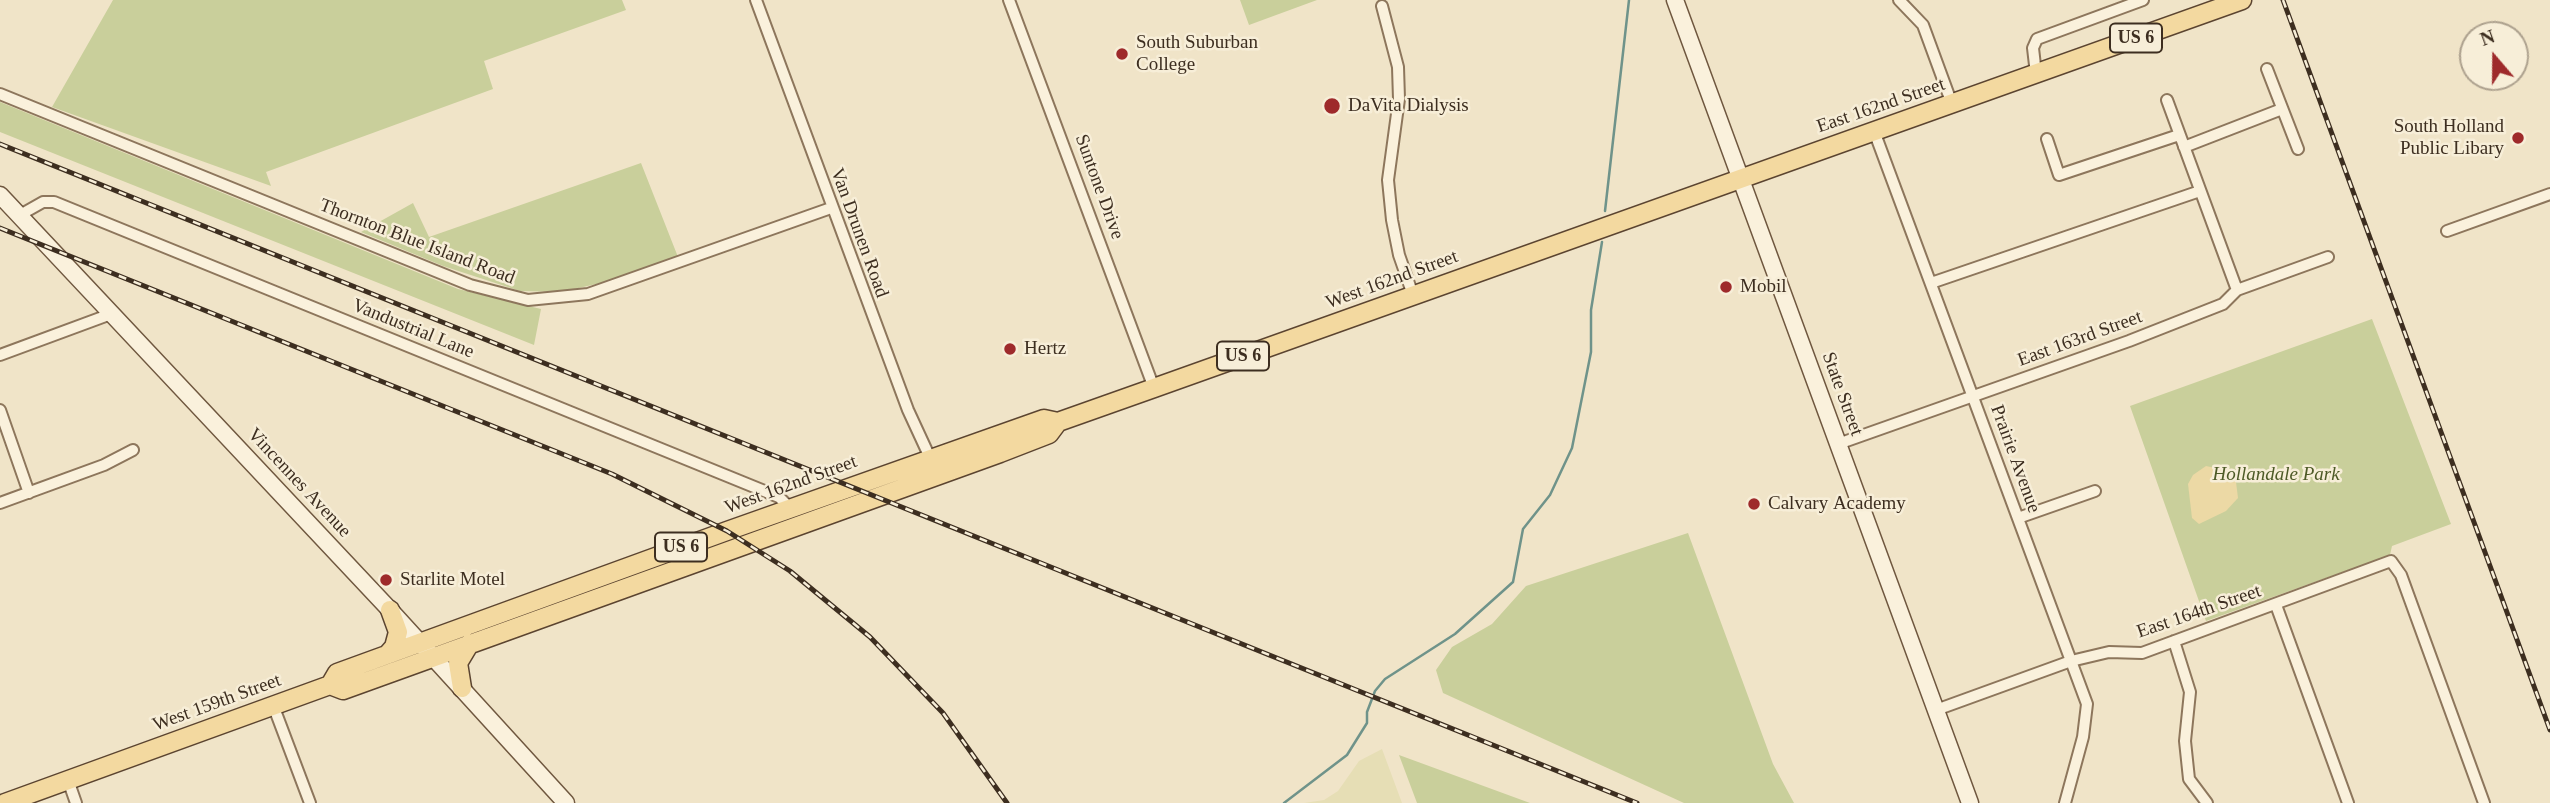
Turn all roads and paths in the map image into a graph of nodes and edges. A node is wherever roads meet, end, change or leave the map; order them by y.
1 (756, 0) edge
2 (1009, 0) edge
3 (1675, 0) edge
4 (1899, 0) edge
5 (2143, 0) edge
6 (2242, 0) edge
7 (2121, 4) edge
8 (1382, 6) dead end
9 (2267, 69) dead end
10 (2036, 74) junction
11 (0, 94) edge
12 (2166, 100) dead end
13 (1952, 104) junction
14 (2282, 109) junction
15 (1874, 131) junction
16 (2179, 135) junction
17 (2047, 139) dead end
18 (2184, 147) junction
19 (2298, 149) dead end
20 (1740, 178) junction
21 (2200, 191) junction
22 (2550, 194) edge
23 (0, 195) edge
24 (831, 208) junction
25 (20, 215) junction
26 (2447, 231) dead end
27 (2328, 257) dead end
28 (1931, 283) junction
29 (2237, 290) junction
30 (1413, 295) junction
31 (111, 314) junction
32 (0, 355) edge
33 (1154, 387) junction
34 (1973, 397) junction
35 (0, 410) edge
36 (1058, 422) junction
37 (1838, 444) junction
38 (133, 450) dead end
39 (928, 458) junction
40 (938, 475) junction
41 (2095, 491) dead end
42 (29, 493) junction
43 (0, 503) edge
44 (790, 508) junction
45 (2018, 518) junction
46 (798, 526) junction
47 (2276, 605) junction
48 (390, 610) junction
49 (2175, 641) junction
50 (421, 643) junction
51 (470, 643) junction
52 (387, 655) junction
53 (433, 657) junction
54 (2071, 661) junction
55 (330, 685) junction
56 (462, 688) junction
57 (273, 705) junction
58 (1936, 710) junction
59 (68, 780) junction
60 (5, 803) edge
61 (76, 803) edge
62 (310, 803) edge
63 (566, 803) edge
64 (1970, 803) edge
65 (2065, 803) edge
66 (2207, 803) edge
67 (2348, 803) edge
68 (2484, 803) edge

1 - 24 street, Van Drunen Road
2 - 33 street, Suntone Drive
3 - 20 street, State Street
4 - 13 street
5 - 7 street
6 - 10 main road, East 162nd Street / US 6
7 - 10 street
8 - 30 street
9 - 14 street
10 - 13 main road, East 162nd Street / US 6
11 - 24 street, Thornton Blue Island Road
12 - 16 street
13 - 15 main road, East 162nd Street / US 6
14 - 18 street
14 - 19 street
15 - 20 main road, East 162nd Street / US 6
15 - 28 street, Prairie Avenue
16 - 17 street
16 - 18 street
18 - 21 street
20 - 30 main road, West 162nd Street / US 6
20 - 37 street, State Street
21 - 28 street
21 - 29 street
22 - 26 street
23 - 25 street, Vincennes Avenue
24 - 39 street, Van Drunen Road
25 - 31 street, Vincennes Avenue
25 - 44 street, Vandustrial Lane
27 - 29 street, East 163rd Street
28 - 34 street, Prairie Avenue
29 - 34 street, East 163rd Street
30 - 33 main road, West 162nd Street / US 6
31 - 32 street
31 - 48 street, Vincennes Avenue
33 - 36 main road, West 162nd Street / US 6
34 - 37 street, East 163rd Street
34 - 45 street, Prairie Avenue
35 - 42 street
36 - 39 main road, West 162nd Street / US 6
36 - 40 main road, West 162nd Street / US 6
37 - 58 street, State Street
38 - 42 street
39 - 40 street, Van Drunen Road
39 - 44 main road, West 162nd Street / US 6
40 - 46 main road, West 162nd Street / US 6
41 - 45 street
42 - 43 street
44 - 46 main road
44 - 50 main road, West 162nd Street / US 6
45 - 54 street, Prairie Avenue
46 - 51 main road, West 162nd Street / US 6
47 - 49 street, East 164th Street
47 - 67 street
47 - 68 street, East 164th Street
48 - 50 street, Vincennes Avenue
48 - 52 main road
49 - 54 street, East 164th Street
49 - 66 street
50 - 52 main road, West 159th Street / US 6
50 - 53 street, Vincennes Avenue
51 - 53 main road, West 162nd Street / US 6
51 - 56 main road
52 - 55 main road, West 159th Street / US 6
53 - 55 main road, West 159th Street / US 6
53 - 56 street, Vincennes Avenue
54 - 58 street, East 164th Street
54 - 65 street, Prairie Avenue
55 - 57 main road, West 159th Street / US 6
56 - 63 street, Vincennes Avenue
57 - 59 main road, West 159th Street / US 6
57 - 62 street
58 - 64 street, State Street
59 - 60 main road, US 6
59 - 61 street

